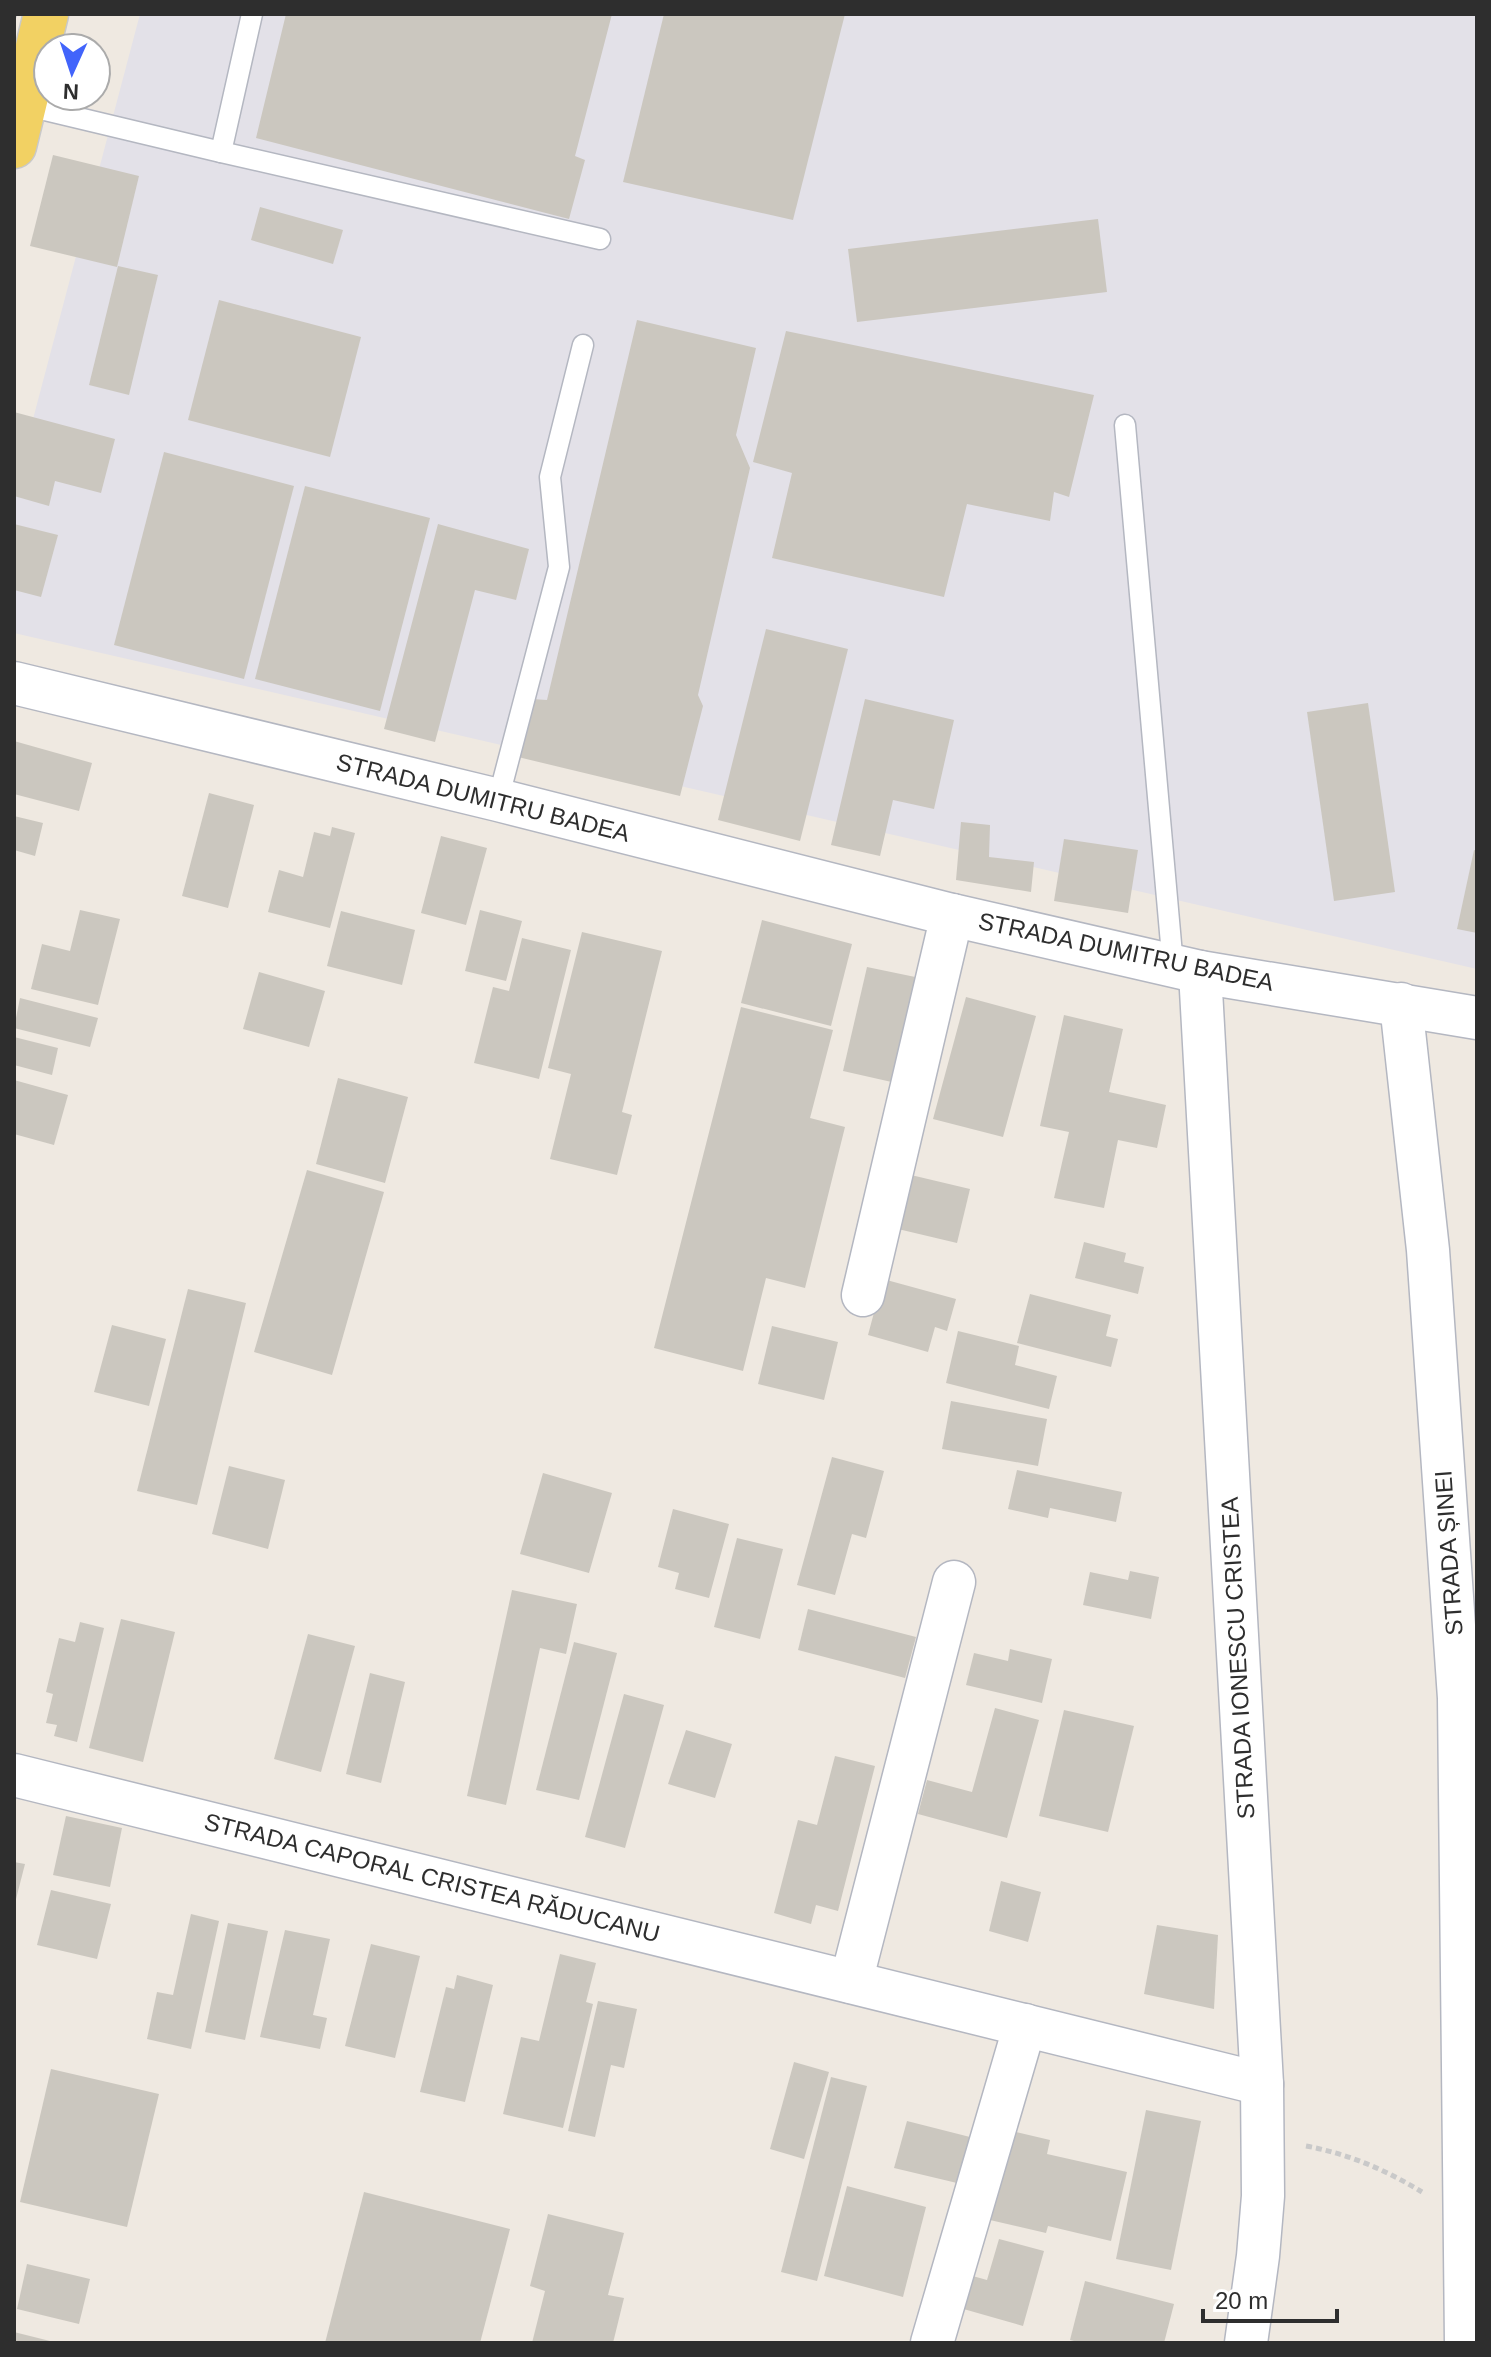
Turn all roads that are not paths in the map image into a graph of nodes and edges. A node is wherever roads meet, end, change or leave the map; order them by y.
1 (46, 14) edge
2 (252, 14) edge
3 (24, 105) junction
4 (14, 146) edge
5 (221, 152) junction
6 (600, 239) dead end
7 (583, 345) dead end
8 (1125, 425) dead end
9 (14, 683) edge
10 (498, 800) junction
11 (952, 915) junction
12 (1187, 969) junction
13 (1401, 1004) junction
14 (1477, 1018) edge
15 (863, 1295) dead end
16 (954, 1582) dead end
17 (14, 1775) edge
18 (851, 1982) junction
19 (1025, 2025) junction
20 (1262, 2084) junction
21 (1470, 2235) edge
22 (932, 2343) edge
23 (1246, 2343) edge
24 (1466, 2343) edge

1 - 3 main road
2 - 5 lane
3 - 4 main road
3 - 5 lane
5 - 6 lane
7 - 10 lane
8 - 12 lane
9 - 10 street, STRADA DUMITRU BADEA
10 - 11 street, STRADA DUMITRU BADEA
11 - 12 street, STRADA DUMITRU BADEA
11 - 15 street, STRADA DUMITRU BADEA
12 - 13 street, STRADA DUMITRU BADEA
12 - 20 street, STRADA IONESCU CRISTEA
13 - 14 street, STRADA DUMITRU BADEA
13 - 21 street, STRADA ȘINEI
16 - 18 street
17 - 18 street, STRADA CAPORAL CRISTEA RĂDUCANU
18 - 19 street, STRADA CAPORAL CRISTEA RĂDUCANU
19 - 20 street, STRADA CAPORAL CRISTEA RĂDUCANU
19 - 22 street
20 - 23 street, STRADA IONESCU CRISTEA
21 - 24 street, STRADA ȘINEI

